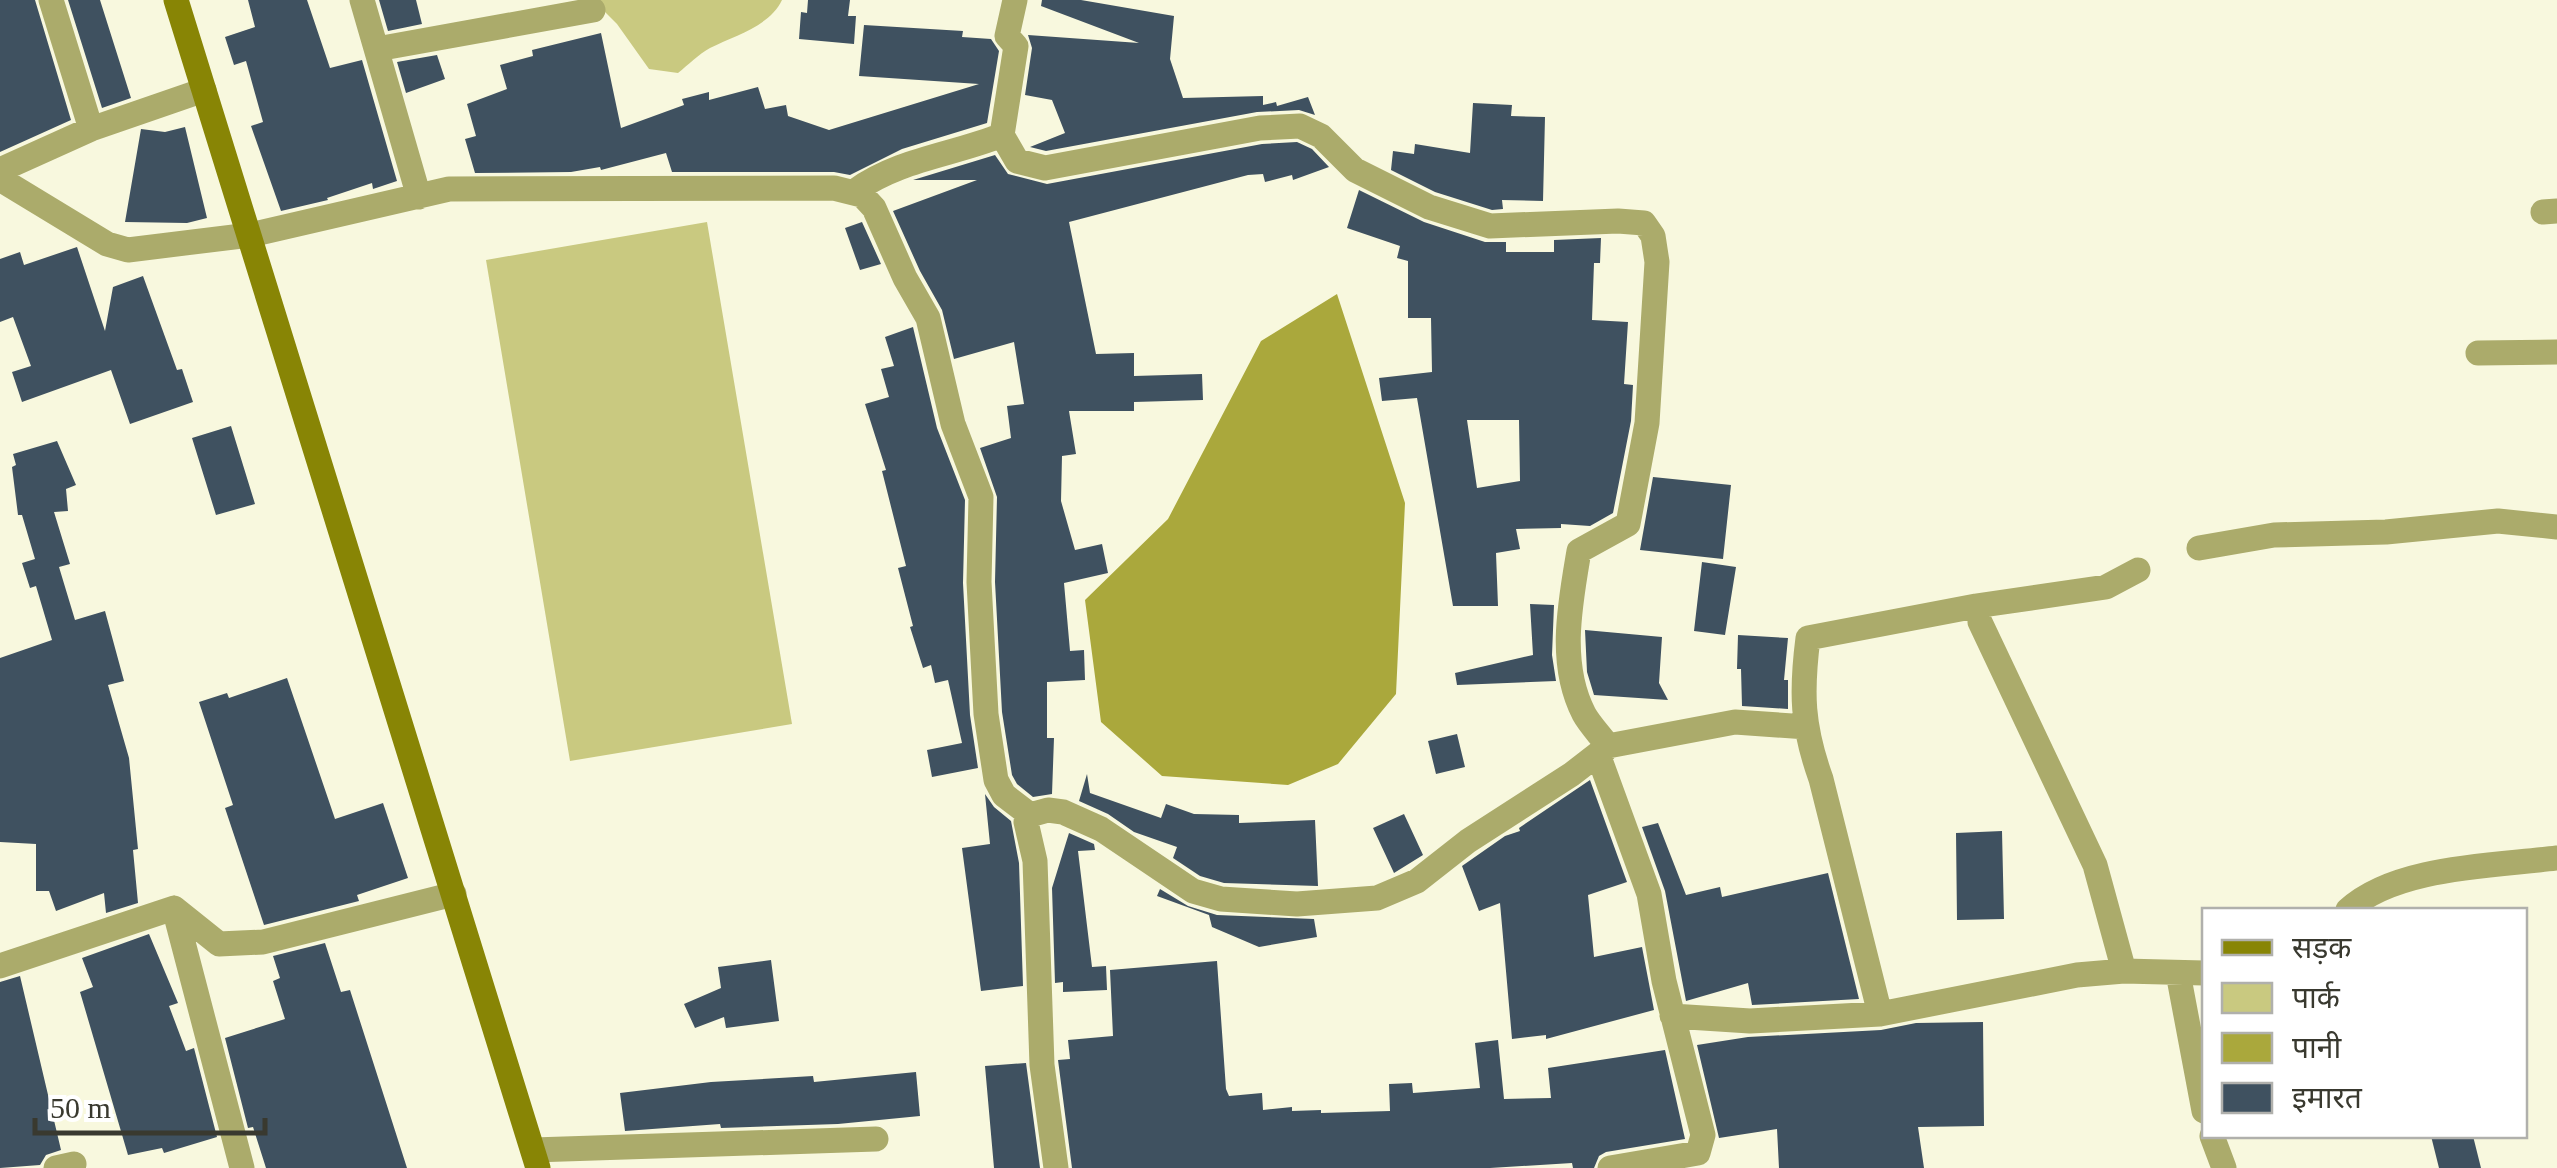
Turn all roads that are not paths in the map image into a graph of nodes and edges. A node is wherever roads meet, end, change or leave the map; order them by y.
1 (51, 0) edge
2 (176, 0) edge
3 (362, 0) edge
4 (1014, 0) edge
5 (593, 10) dead end
6 (377, 49) junction
7 (204, 90) junction
8 (91, 129) junction
9 (1002, 135) junction
10 (0, 170) edge
11 (0, 179) edge
12 (855, 191) junction
13 (418, 197) junction
14 (250, 235) junction
15 (2557, 352) edge
16 (2478, 353) dead end
17 (2557, 527) edge
18 (2199, 548) dead end
19 (2138, 570) dead end
20 (1980, 622) dead end
21 (1807, 727) junction
22 (1608, 746) junction
23 (1030, 815) junction
24 (2557, 858) edge
25 (454, 894) junction
26 (174, 908) junction
27 (2350, 908) edge
28 (0, 966) edge
29 (2124, 971) junction
30 (2178, 973) junction
31 (2202, 973) edge
32 (1880, 1014) junction
33 (1672, 1016) junction
34 (2202, 1100) edge
35 (2213, 1138) edge
36 (876, 1139) dead end
37 (536, 1159) edge
38 (242, 1168) edge
39 (1056, 1168) edge
40 (1610, 1168) edge
41 (2224, 1168) edge

1 - 8 street
2 - 7 main road
3 - 6 street
4 - 9 street
5 - 6 street
6 - 13 street
7 - 8 street
7 - 14 main road
8 - 10 street
9 - 12 street
9 - 22 street
11 - 14 street
12 - 13 street
12 - 23 street
13 - 14 street
14 - 25 main road
15 - 16 street
17 - 18 street
19 - 21 street
20 - 29 street
21 - 22 street
21 - 32 street
22 - 23 street
22 - 33 street
23 - 39 street
24 - 27 street
25 - 26 street
25 - 37 main road
26 - 28 street
26 - 38 street
29 - 30 street
29 - 32 street
30 - 31 street
30 - 34 street
32 - 33 street
33 - 40 street
35 - 41 street
36 - 37 street

